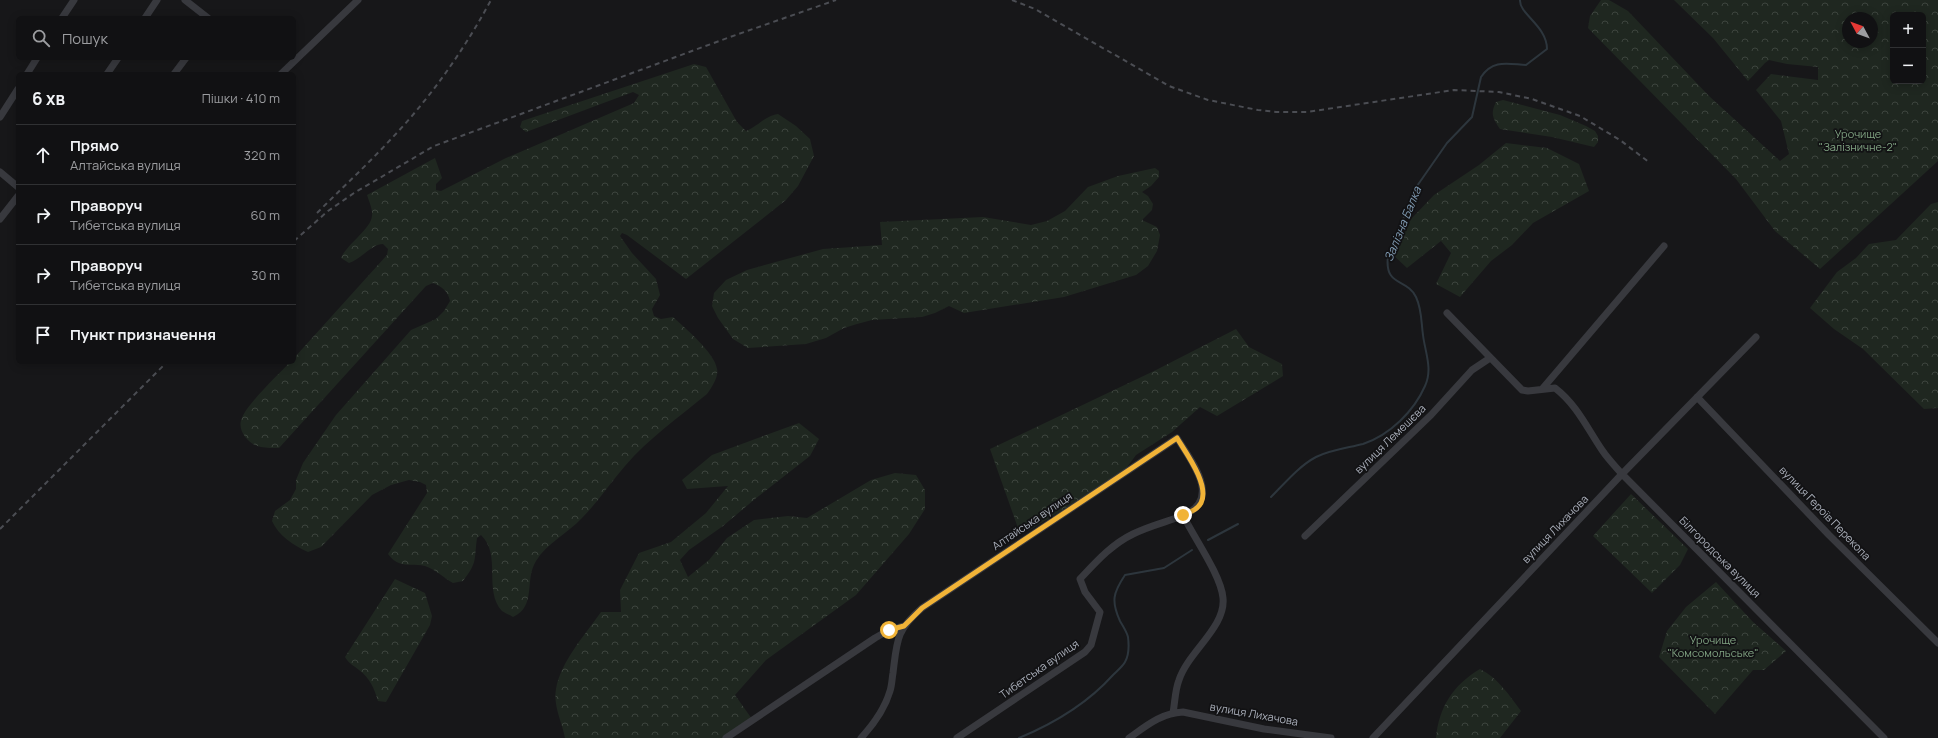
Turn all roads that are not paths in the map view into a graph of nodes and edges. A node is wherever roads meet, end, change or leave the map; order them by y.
1 (74, 0) edge
2 (157, 0) edge
3 (185, 0) edge
4 (358, 0) edge
5 (63, 16) edge
6 (146, 16) edge
7 (205, 16) edge
8 (36, 60) edge
9 (117, 60) edge
10 (184, 60) edge
11 (296, 60) edge
12 (296, 60) edge
13 (28, 72) edge
14 (108, 72) edge
15 (176, 72) edge
16 (283, 72) edge
17 (16, 92) edge
18 (0, 117) edge
19 (0, 172) edge
20 (16, 185) edge
21 (16, 199) edge
22 (0, 219) edge
23 (1664, 246) dead end
24 (1447, 313) dead end
25 (1756, 338) dead end
26 (1490, 358) junction
27 (1546, 388) junction
28 (1696, 397) junction
29 (1177, 438) joint
30 (1622, 474) junction
31 (1183, 515) junction
32 (1305, 536) dead end
33 (904, 626) junction
34 (1938, 643) edge
35 (1173, 713) junction
36 (726, 738) edge
37 (862, 738) edge
38 (957, 738) edge
39 (1129, 738) edge
40 (1331, 738) edge
41 (1373, 738) edge
42 (1884, 738) edge

1 - 5 street
2 - 6 street
3 - 7 street
4 - 11 street
8 - 13 street
9 - 14 street
10 - 15 street
12 - 16 street
17 - 18 street
19 - 20 street
21 - 22 street
23 - 27 street
24 - 26 street
25 - 28 street, вулиця Лихачова
26 - 27 street
26 - 32 street, вулиця Лемешєва
27 - 30 street, Білгородська вулиця
28 - 30 street, вулиця Лихачова
28 - 34 street, вулиця Героїв Перекопа
29 - 31 street, Тибетська вулиця
29 - 33 street, Алтайська вулиця
30 - 41 street, вулиця Лихачова
30 - 42 street, Білгородська вулиця
31 - 35 street
31 - 38 street, Тибетська вулиця
33 - 36 street, Алтайська вулиця
33 - 37 street, Алтайська вулиця
35 - 39 street
35 - 40 street, вулиця Лихачова

